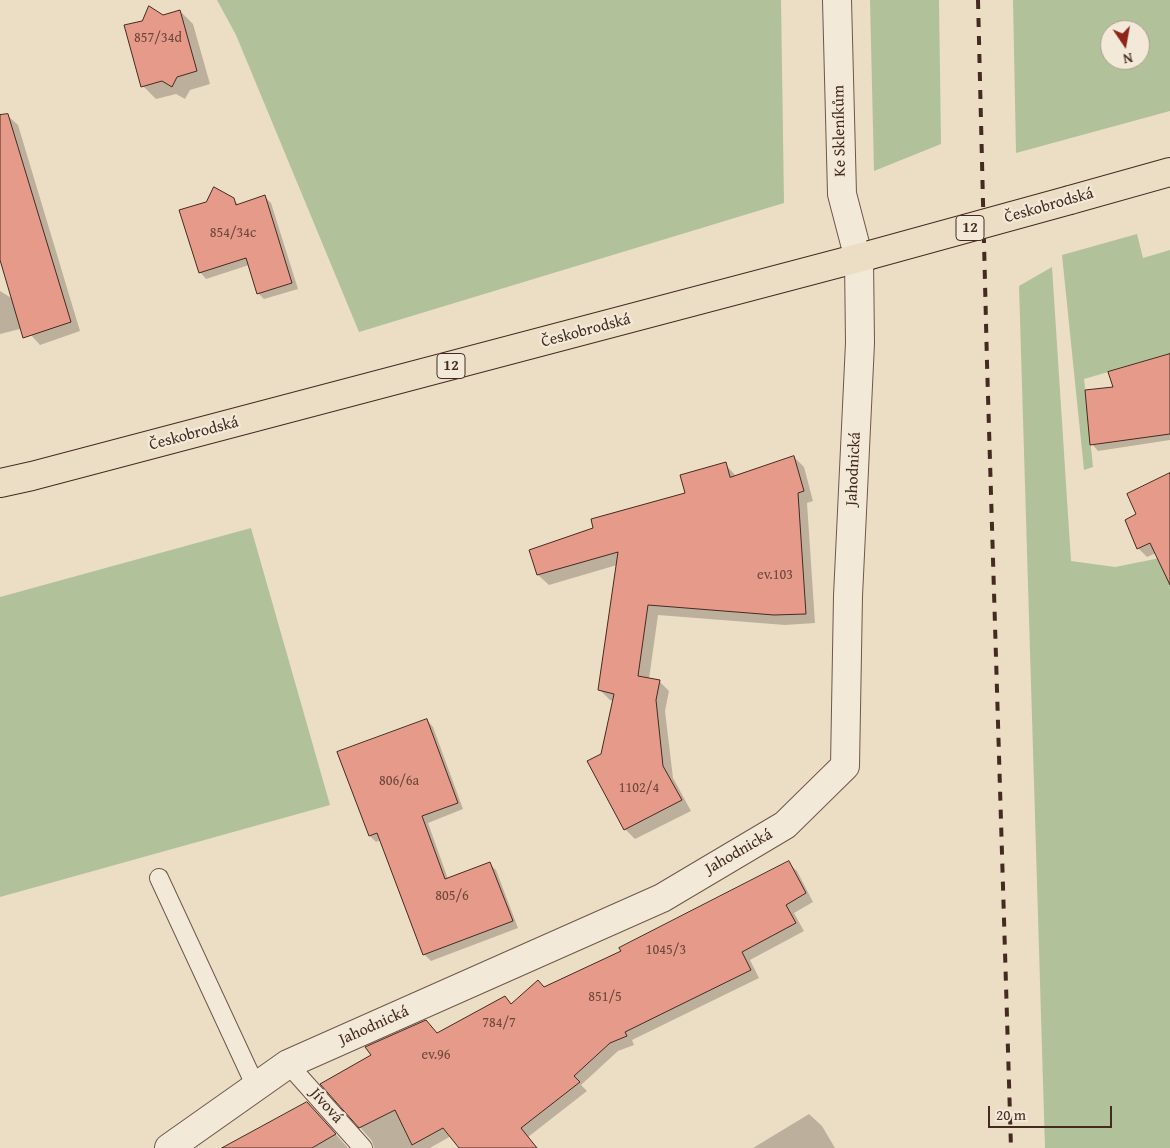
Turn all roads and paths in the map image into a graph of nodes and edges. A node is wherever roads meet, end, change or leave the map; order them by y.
1 (837, 0) edge
2 (1170, 172) edge
3 (864, 257) junction
4 (0, 483) edge
5 (160, 878) dead end
6 (288, 1064) junction
7 (256, 1087) junction
8 (169, 1148) edge
9 (363, 1148) edge

1 - 3 street, Ke Skleníkům
2 - 3 main road, Českobrodská / 12, bridge
3 - 4 main road, Českobrodská / 12
3 - 6 street, Jahodnická
5 - 7 lane
6 - 7 street, Jahodnická
6 - 9 lane, Jívová
7 - 8 street, Jahodnická

